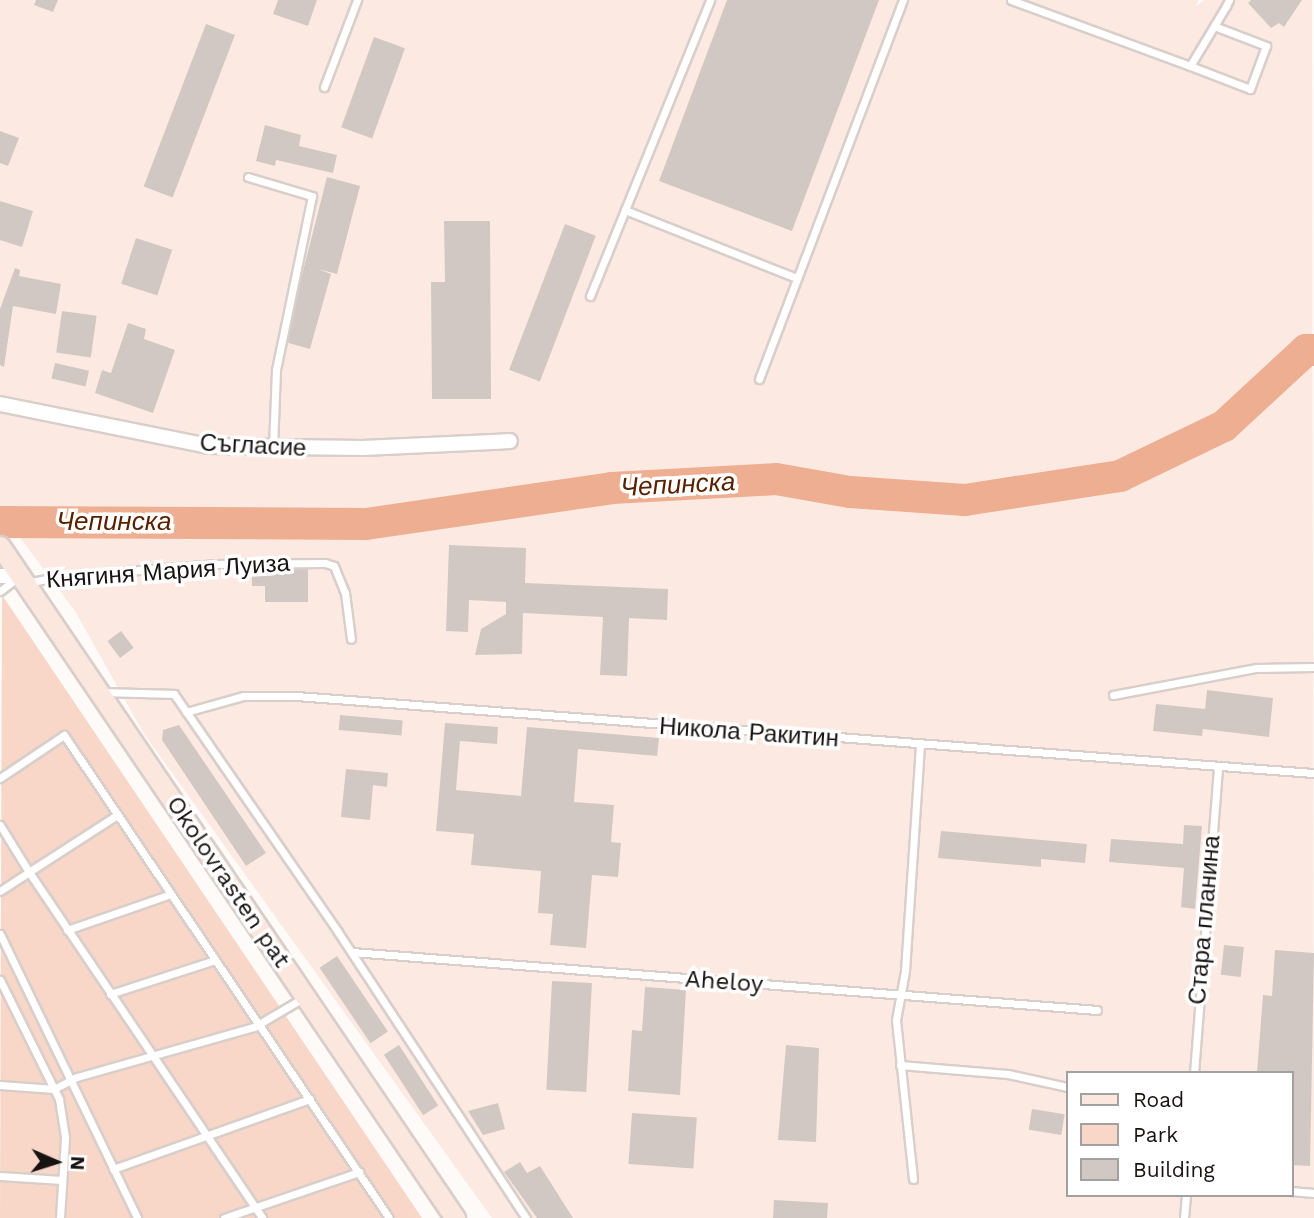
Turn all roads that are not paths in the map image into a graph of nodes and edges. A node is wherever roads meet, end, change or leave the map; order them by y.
1 (357, 0) edge
2 (709, 0) edge
3 (903, 0) edge
4 (1011, 0) edge
5 (1229, 0) edge
6 (1214, 26) junction
7 (1190, 66) junction
8 (324, 87) dead end
9 (248, 177) dead end
10 (625, 210) junction
11 (797, 278) junction
12 (590, 296) dead end
13 (759, 379) dead end
14 (0, 404) edge
15 (510, 441) dead end
16 (273, 449) junction
17 (11, 568) edge
18 (0, 591) edge
19 (352, 639) dead end
20 (1314, 667) edge
21 (100, 692) junction
22 (1113, 695) dead end
23 (187, 712) junction
24 (920, 746) junction
25 (1218, 767) junction
26 (1314, 773) edge
27 (0, 778) edge
28 (117, 815) junction
29 (0, 825) edge
30 (29, 872) junction
31 (0, 891) edge
32 (171, 894) junction
33 (67, 930) junction
34 (0, 934) edge
35 (352, 952) junction
36 (215, 960) junction
37 (0, 980) edge
38 (899, 993) junction
39 (110, 994) junction
40 (306, 997) junction
41 (0, 998) edge
42 (9, 998) junction
43 (1097, 1010) dead end
44 (259, 1024) junction
45 (155, 1059) junction
46 (900, 1065) junction
47 (1194, 1071) edge
48 (70, 1082) junction
49 (0, 1085) edge
50 (1066, 1087) edge
51 (54, 1089) junction
52 (310, 1099) junction
53 (207, 1136) junction
54 (113, 1169) junction
55 (359, 1172) junction
56 (0, 1176) edge
57 (913, 1179) dead end
58 (62, 1180) junction
59 (1293, 1191) edge
60 (1314, 1193) edge
61 (1186, 1197) edge
62 (255, 1208) junction
63 (60, 1218) edge
64 (137, 1218) edge
65 (224, 1218) edge
66 (262, 1218) edge
67 (389, 1218) edge
68 (455, 1218) edge
69 (526, 1218) edge
70 (1184, 1218) edge

1 - 8 lane
2 - 10 lane
3 - 11 lane
4 - 7 lane
5 - 6 lane
6 - 7 lane
6 - 7 lane
9 - 16 lane
10 - 11 lane
10 - 12 lane
11 - 13 lane
14 - 16 street, Съгласие
15 - 16 street, Съгласие
17 - 18 lane
17 - 19 lane, Княгиня Мария Луиза
17 - 21 street, Okolovrasten pat
20 - 22 lane
21 - 23 lane
21 - 40 street, Okolovrasten pat
23 - 24 lane, Никола Ракитин
23 - 35 lane
24 - 25 lane, Никола Ракитин
24 - 38 lane
25 - 26 lane, Никола Ракитин
25 - 47 lane, Стара планина
27 - 28 lane
28 - 30 lane
28 - 32 lane
29 - 30 lane
30 - 31 lane
30 - 33 lane
32 - 33 lane
32 - 36 lane
33 - 39 lane
34 - 48 lane
35 - 38 lane, Aheloy
35 - 69 lane
36 - 39 lane
36 - 44 lane
37 - 42 lane
38 - 43 lane, Aheloy
38 - 46 lane
39 - 45 lane
40 - 44 lane
40 - 68 street, Okolovrasten pat
41 - 42 lane
42 - 51 lane
44 - 45 lane
44 - 52 lane
45 - 48 lane
45 - 53 lane
46 - 50 lane
46 - 57 lane
48 - 51 lane
48 - 54 lane
49 - 51 lane
51 - 58 lane
52 - 53 lane
52 - 55 lane
53 - 54 lane
53 - 62 lane
54 - 64 lane
55 - 62 lane
55 - 67 lane
56 - 58 lane
58 - 63 lane
59 - 60 lane
61 - 70 lane
62 - 65 lane
62 - 66 lane

